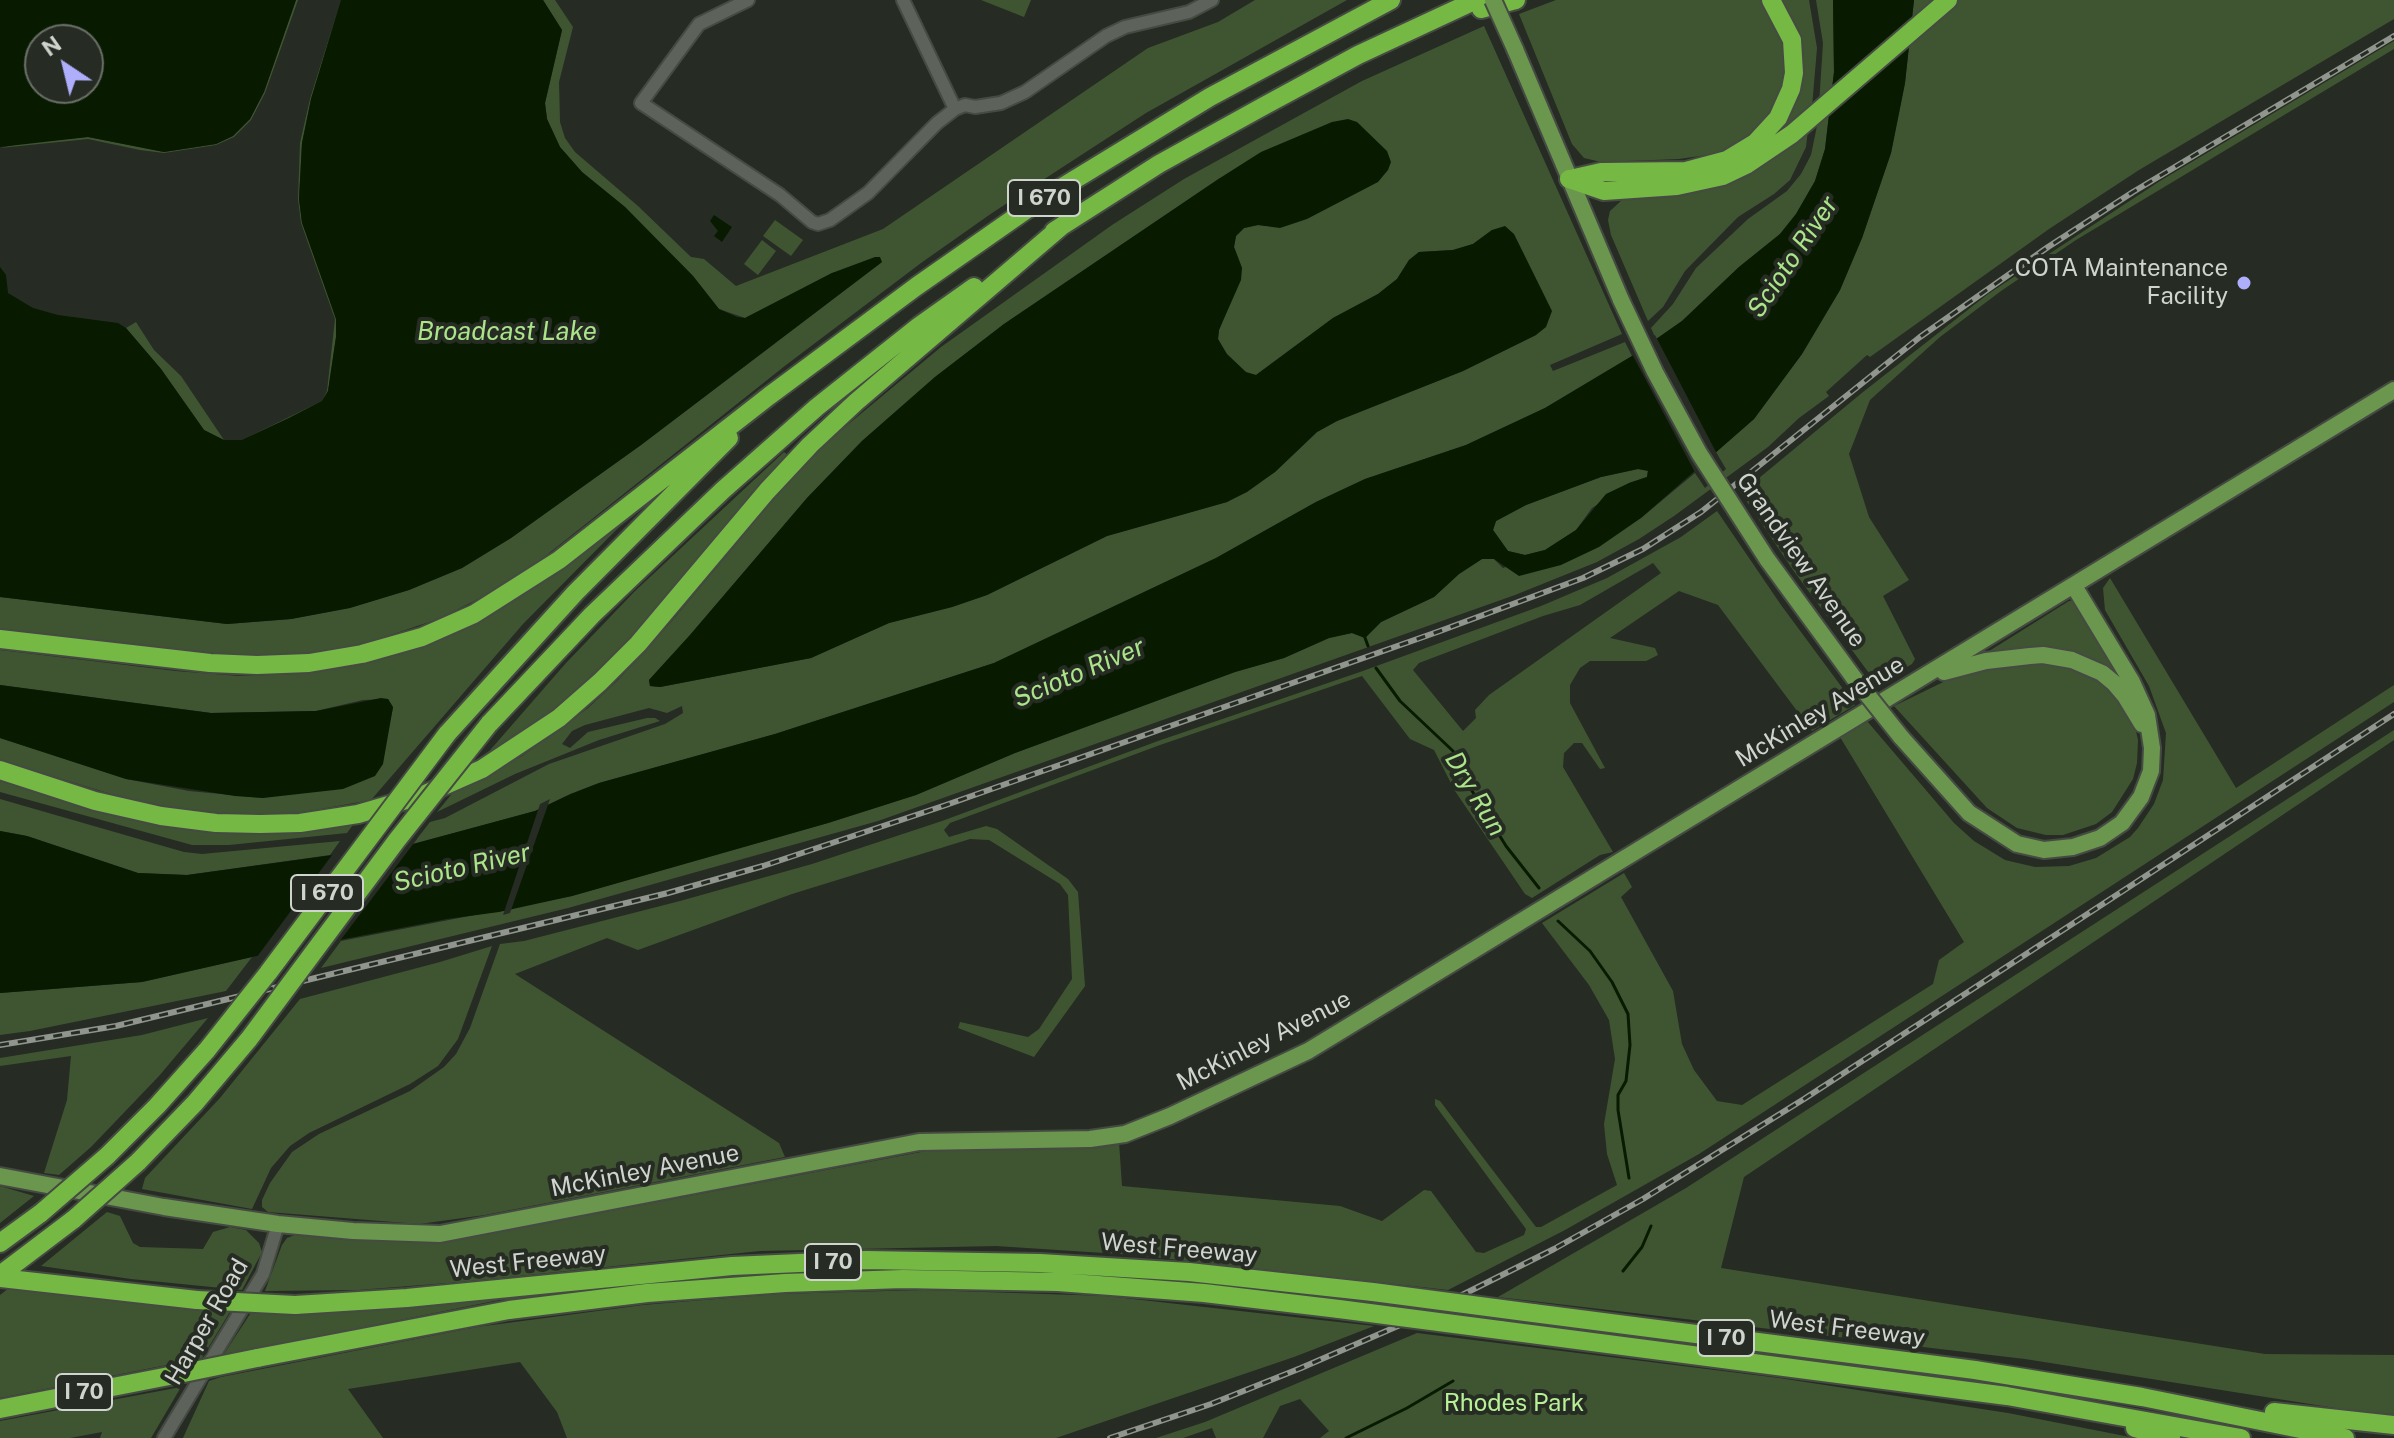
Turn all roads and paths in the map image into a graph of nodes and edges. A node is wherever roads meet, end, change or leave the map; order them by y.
1 (748, 0) edge
2 (903, 0) edge
3 (1212, 0) edge
4 (1391, 0) edge
5 (1476, 0) edge
6 (1493, 0) edge
7 (1516, 0) edge
8 (1771, 0) edge
9 (1948, 0) edge
10 (1435, 18) junction
11 (955, 109) junction
12 (1569, 179) junction
13 (1063, 225) junction
14 (2394, 390) edge
15 (769, 396) junction
16 (2074, 586) junction
17 (0, 639) edge
18 (1926, 676) junction
19 (2152, 748) junction
20 (0, 770) edge
21 (0, 1176) edge
22 (278, 1224) junction
23 (0, 1243) edge
24 (0, 1276) edge
25 (2142, 1397) junction
26 (0, 1409) edge
27 (2088, 1409) junction
28 (2394, 1425) edge
29 (164, 1438) edge
30 (2171, 1438) edge
31 (2241, 1438) edge
32 (2345, 1438) edge

1 - 11 street
2 - 11 street
3 - 11 street
4 - 15 highway, I 670
5 - 10 highway, I 670
6 - 12 main road, Grandview Avenue, bridge
7 - 10 highway
8 - 12 highway
9 - 12 highway
10 - 13 highway, I 670
12 - 19 main road, Grandview Avenue, bridge
13 - 20 highway
13 - 24 highway, I 670, bridge
14 - 16 main road, McKinley Avenue
15 - 17 highway
15 - 23 highway, I 670, bridge
16 - 18 main road, McKinley Avenue
16 - 19 main road, Grandview Avenue
18 - 19 main road
18 - 22 main road, McKinley Avenue
21 - 22 main road, McKinley Avenue
22 - 29 street, Harper Road
24 - 25 highway, West Freeway / I 70, bridge
25 - 28 highway
25 - 32 highway, West Freeway / I 70
26 - 27 highway, West Freeway / I 70, bridge
27 - 30 highway
27 - 31 highway, West Freeway / I 70

